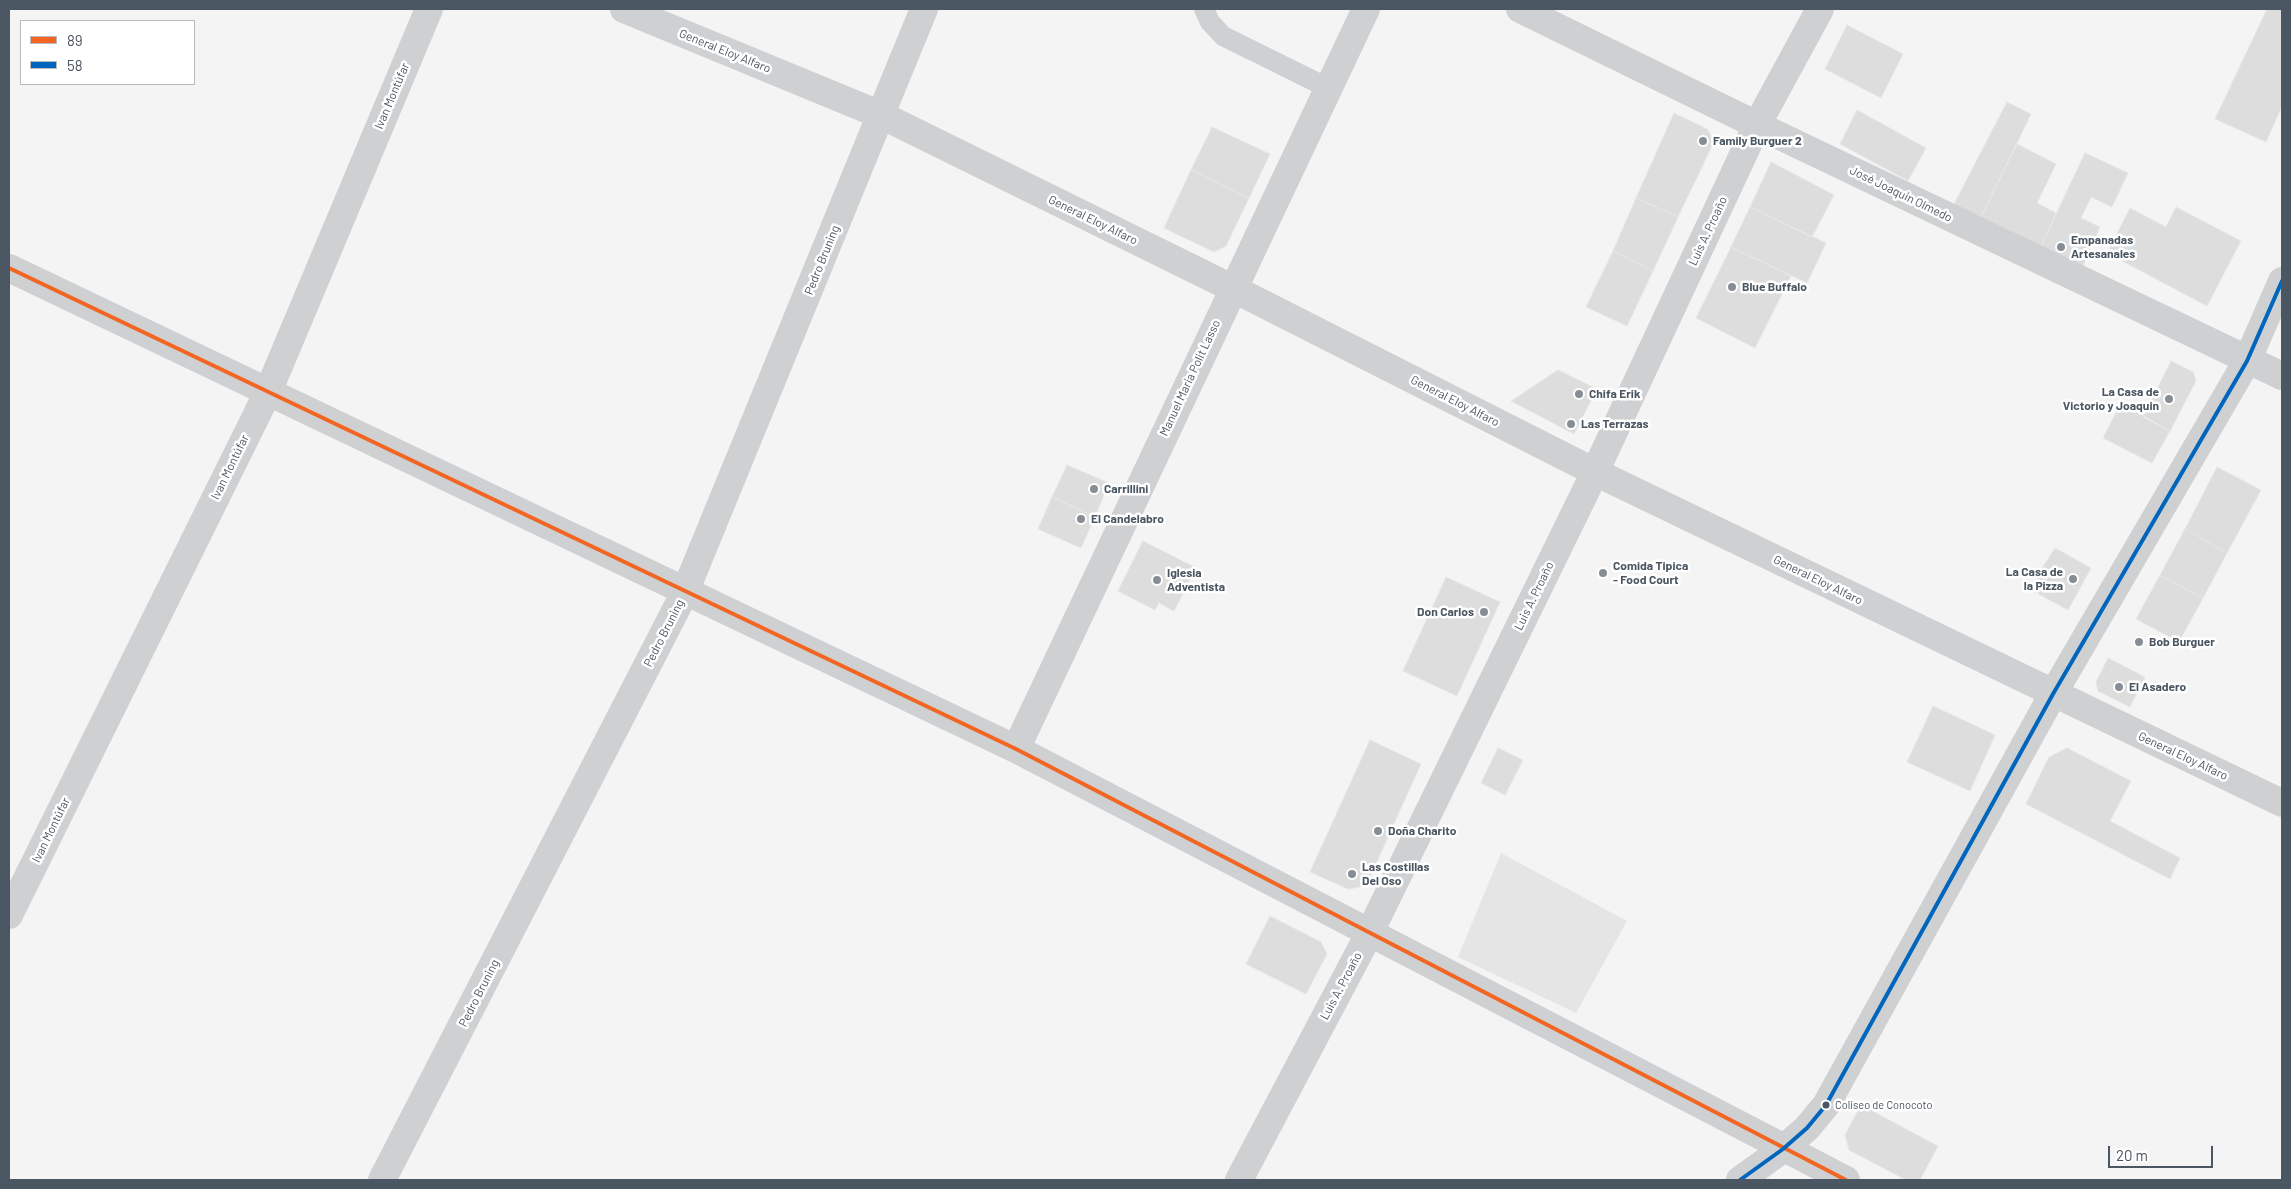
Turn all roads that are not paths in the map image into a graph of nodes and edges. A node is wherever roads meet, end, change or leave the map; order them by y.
1 (429, 9) edge
2 (624, 9) edge
3 (924, 9) edge
4 (1204, 9) edge
5 (1366, 9) edge
6 (1520, 9) edge
7 (1820, 9) edge
8 (1328, 88) junction
9 (881, 115) junction
10 (1757, 125) junction
11 (9, 268) edge
12 (2282, 281) edge
13 (1232, 288) junction
14 (2248, 361) junction
15 (2282, 376) edge
16 (268, 392) junction
17 (1595, 472) junction
18 (685, 592) junction
19 (2053, 694) junction
20 (1016, 749) junction
21 (2282, 803) edge
22 (9, 915) edge
23 (1368, 934) junction
24 (1783, 1149) junction
25 (382, 1180) edge
26 (1240, 1180) edge
27 (1740, 1180) edge
28 (1846, 1180) edge

1 - 16 street, Ivan Montúfar
2 - 9 street, General Eloy Alfaro
3 - 9 street, Pedro Bruning
4 - 8 lane
5 - 8 street, Manuel Maria Polit Lasso
6 - 10 street, José Joaquin Olmedo
7 - 10 street, Luis A. Proaño
8 - 13 street, Manuel Maria Polit Lasso
9 - 13 street, General Eloy Alfaro
9 - 18 street, Pedro Bruning
10 - 14 street, José Joaquin Olmedo
10 - 17 street, Luis A. Proaño
11 - 16 street
12 - 14 street
13 - 17 street, General Eloy Alfaro
13 - 20 street, Manuel Maria Polit Lasso
14 - 15 street, José Joaquin Olmedo
14 - 19 street
16 - 18 street
16 - 22 street, Ivan Montúfar
17 - 19 street, General Eloy Alfaro
17 - 23 street, Luis A. Proaño
18 - 20 street
18 - 25 street, Pedro Bruning
19 - 21 street, General Eloy Alfaro
19 - 24 street
20 - 23 street
23 - 24 street
23 - 26 street, Luis A. Proaño
24 - 27 street
24 - 28 street

